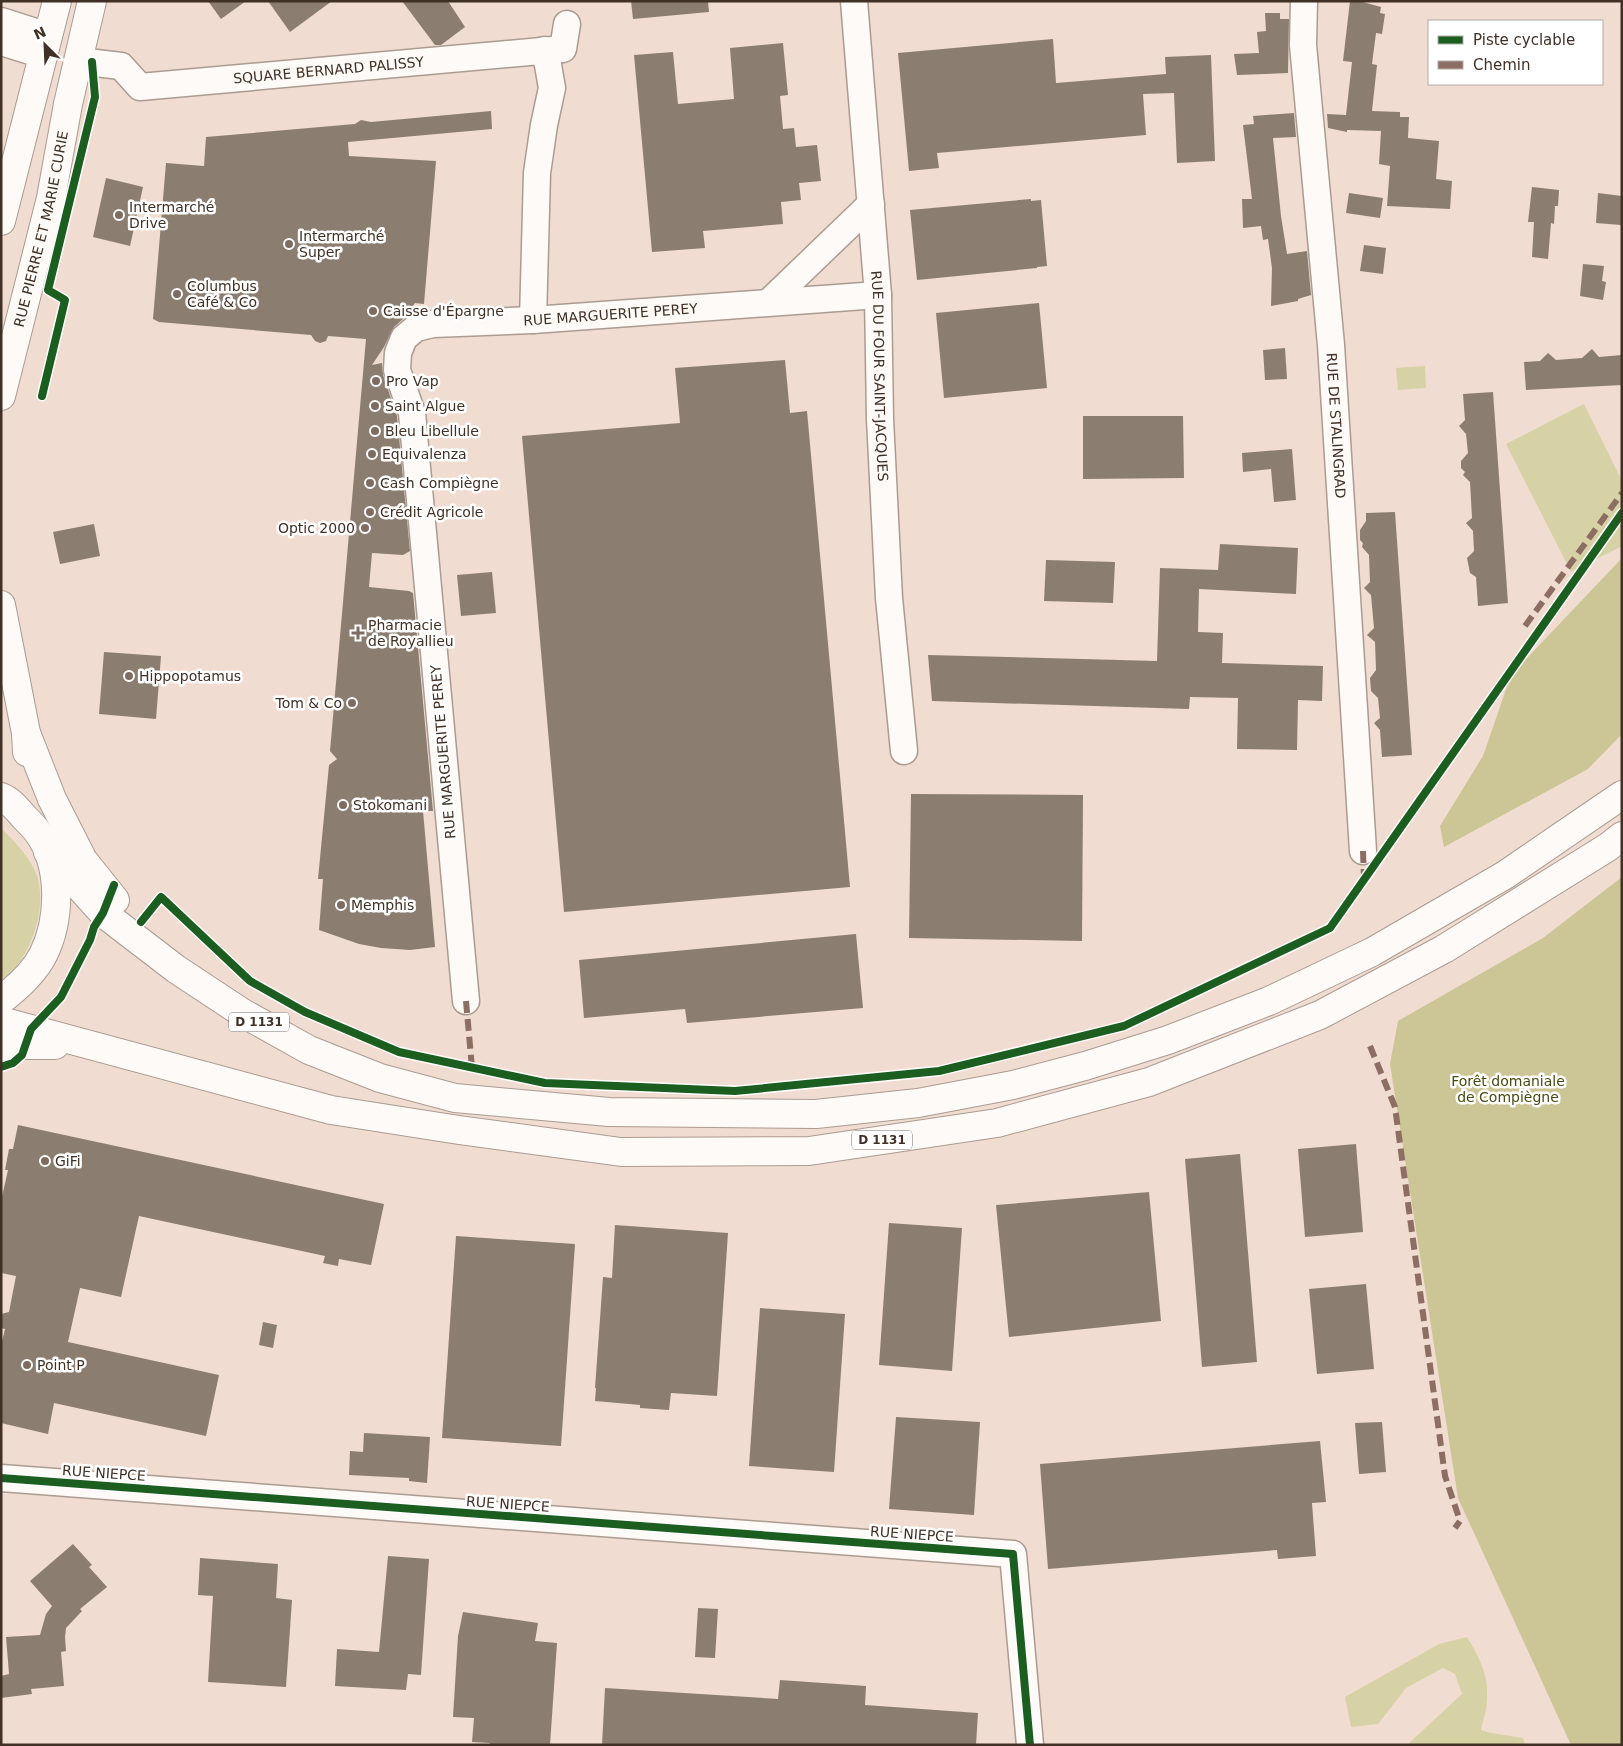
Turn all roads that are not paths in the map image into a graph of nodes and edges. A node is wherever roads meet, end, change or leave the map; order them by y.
1 (92, 1) edge
2 (854, 1) edge
3 (1304, 1) edge
4 (1, 21) edge
5 (567, 24) dead end
6 (51, 26) edge
7 (1, 42) edge
8 (544, 50) junction
9 (79, 61) junction
10 (871, 204) junction
11 (1, 221) edge
12 (878, 295) junction
13 (770, 301) junction
14 (533, 320) junction
15 (8, 337) edge
16 (1, 396) edge
17 (1, 605) edge
18 (26, 733) junction
19 (904, 751) dead end
20 (1622, 795) edge
21 (1, 797) edge
22 (1622, 836) edge
23 (43, 842) junction
24 (1363, 851) dead end
25 (1, 1000) edge
26 (466, 1001) dead end
27 (1, 1021) edge
28 (87, 1045) junction
29 (1, 1047) edge
30 (428, 1091) junction
31 (1, 1478) edge
32 (1030, 1745) edge

1 - 9 main road, RUE PIERRE ET MARIE CURIE
2 - 10 street, RUE DU FOUR SAINT-JACQUES
3 - 24 street, RUE DE STALINGRAD
4 - 6 street
5 - 8 street, SQUARE BERNARD PALISSY
6 - 7 street
6 - 9 main road
6 - 11 main road
8 - 9 street, SQUARE BERNARD PALISSY
8 - 14 street
9 - 15 main road, RUE PIERRE ET MARIE CURIE
10 - 12 street, RUE DU FOUR SAINT-JACQUES
10 - 13 street
12 - 13 street, RUE MARGUERITE PEREY
12 - 19 street, RUE DU FOUR SAINT-JACQUES
13 - 14 street, RUE MARGUERITE PEREY
14 - 26 street, RUE MARGUERITE PEREY
15 - 16 main road, RUE PIERRE ET MARIE CURIE
17 - 18 main road
18 - 23 main road
18 - 30 main road
20 - 30 main road, D 1131
21 - 23 main road
22 - 28 main road, D 1131
23 - 25 main road
23 - 30 main road, D 1131
27 - 28 main road, D 1131
28 - 29 main road
31 - 32 street, RUE NIEPCE

